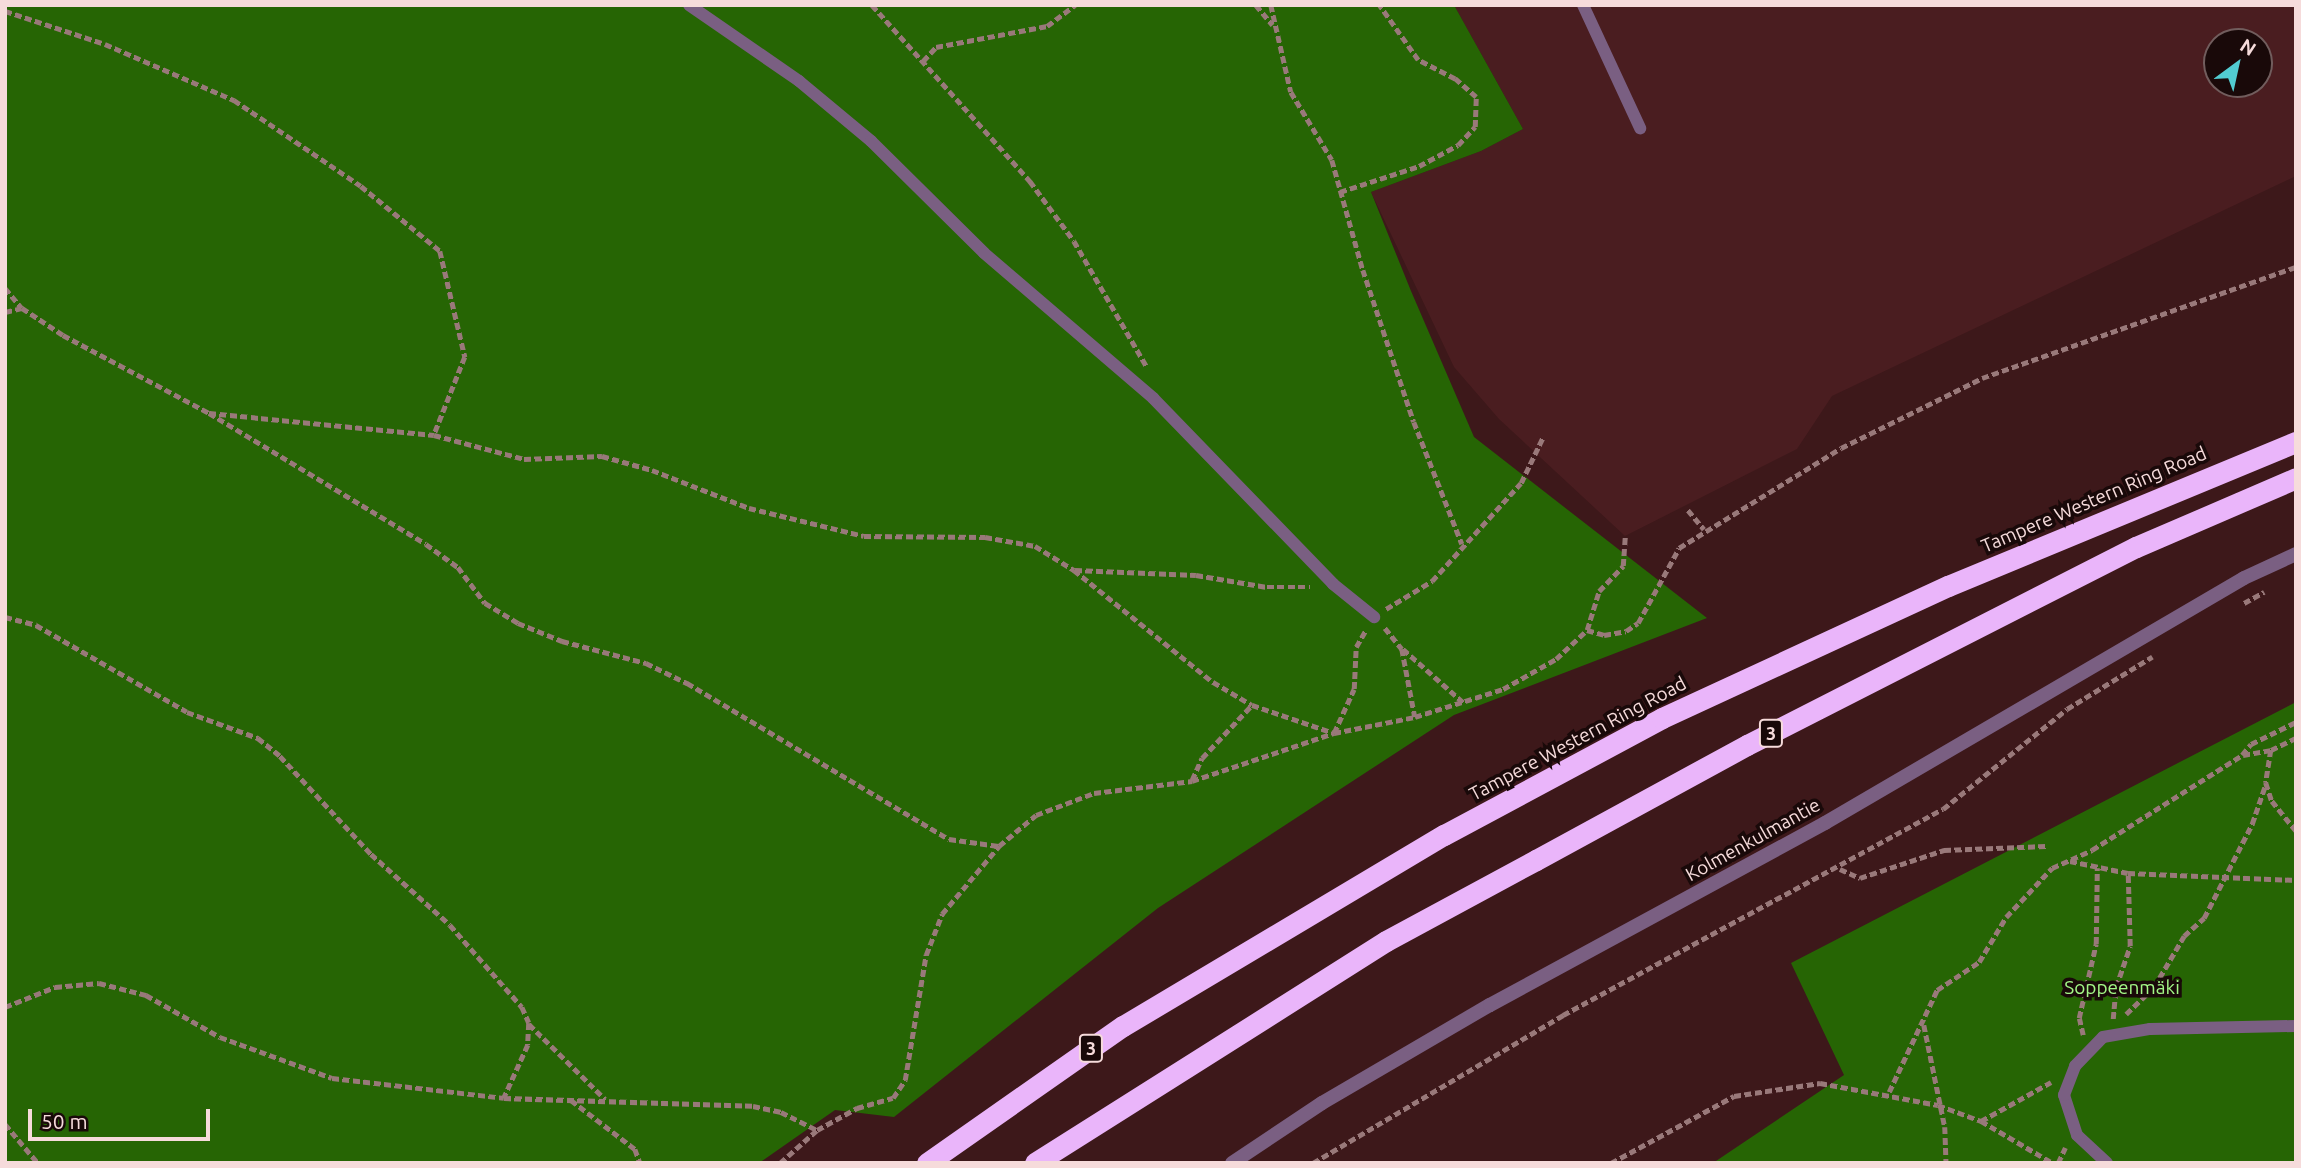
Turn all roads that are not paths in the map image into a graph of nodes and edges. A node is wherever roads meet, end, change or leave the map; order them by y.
1 (689, 5) edge
2 (1583, 5) edge
3 (1640, 128) dead end
4 (2296, 442) edge
5 (2296, 478) edge
6 (2296, 554) edge
7 (1374, 617) road end
8 (2296, 1026) edge
9 (927, 1163) edge
10 (1035, 1163) edge
11 (1231, 1163) edge
12 (2108, 1163) edge

1 - 7 lane
2 - 3 lane
4 - 9 highway, Tampere Western Ring Road / 3
5 - 10 highway, 3
6 - 11 street, Kolmenkulmantie
8 - 12 lane

